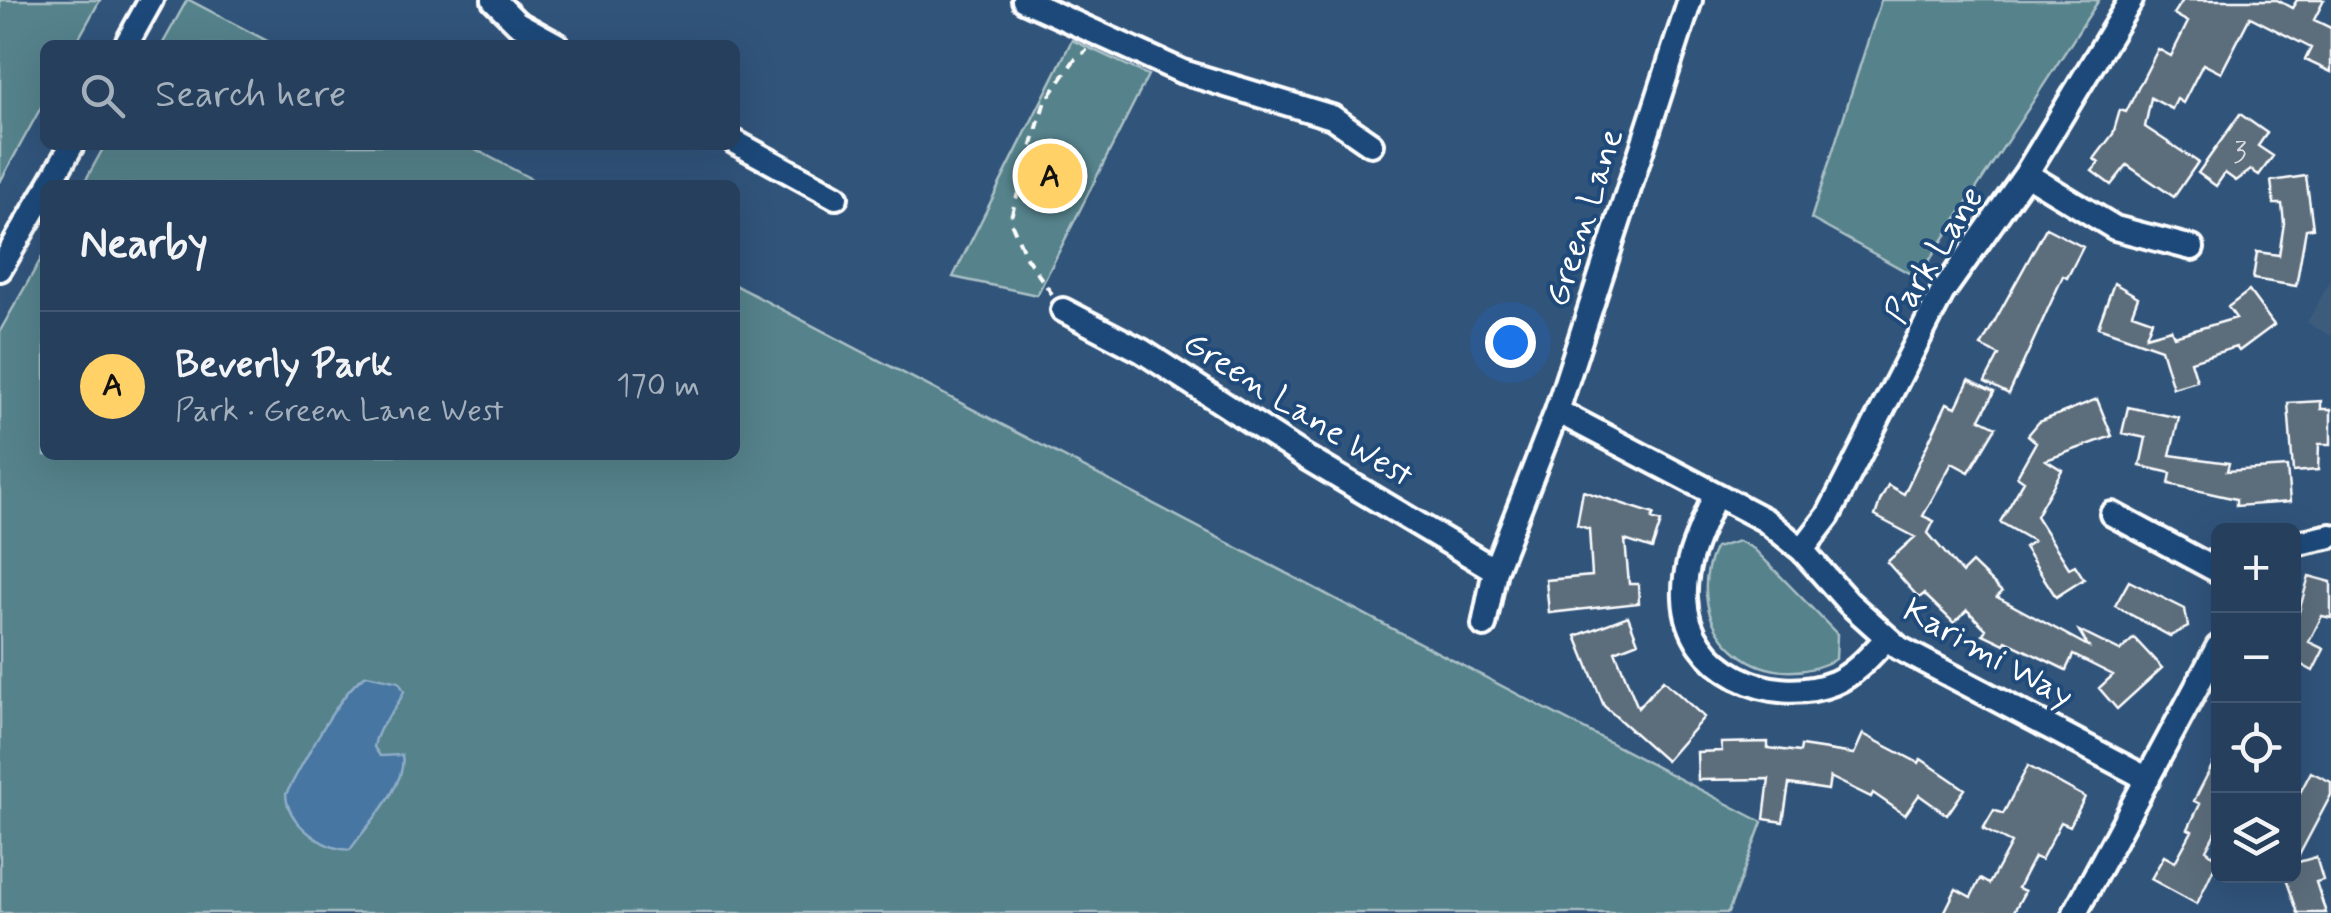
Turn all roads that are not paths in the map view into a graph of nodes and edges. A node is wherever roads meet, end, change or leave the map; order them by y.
1 (150, 0) edge
2 (494, 0) edge
3 (1024, 0) edge
4 (1690, 0) edge
5 (2131, 0) edge
6 (129, 40) edge
7 (547, 40) edge
8 (1371, 144) dead end
9 (740, 145) edge
10 (69, 150) edge
11 (2026, 174) junction
12 (52, 180) edge
13 (836, 197) dead end
14 (40, 201) edge
15 (2192, 248) dead end
16 (0, 269) edge
17 (1063, 310) road end
18 (1557, 410) junction
19 (1714, 495) junction
20 (2112, 514) dead end
21 (2331, 536) edge
22 (2301, 542) edge
23 (1802, 550) junction
24 (2211, 566) edge
25 (1495, 570) junction
26 (1484, 624) dead end
27 (1886, 639) junction
28 (2211, 660) edge
29 (2148, 779) junction
30 (2075, 913) edge

1 - 6 street
2 - 7 street
3 - 8 street
4 - 18 street, Green Lane
5 - 11 street, Park Lane
9 - 13 street
10 - 12 street
11 - 15 street
11 - 23 street, Park Lane
14 - 16 street
17 - 25 street, Green Lane West
18 - 19 street, Karimi Way
18 - 25 street, Green Lane
19 - 23 street, Karimi Way
19 - 27 street
20 - 24 street
21 - 22 street
23 - 27 street, Karimi Way
25 - 26 street, Green Lane
27 - 29 street, Karimi Way
28 - 29 street
29 - 30 street

